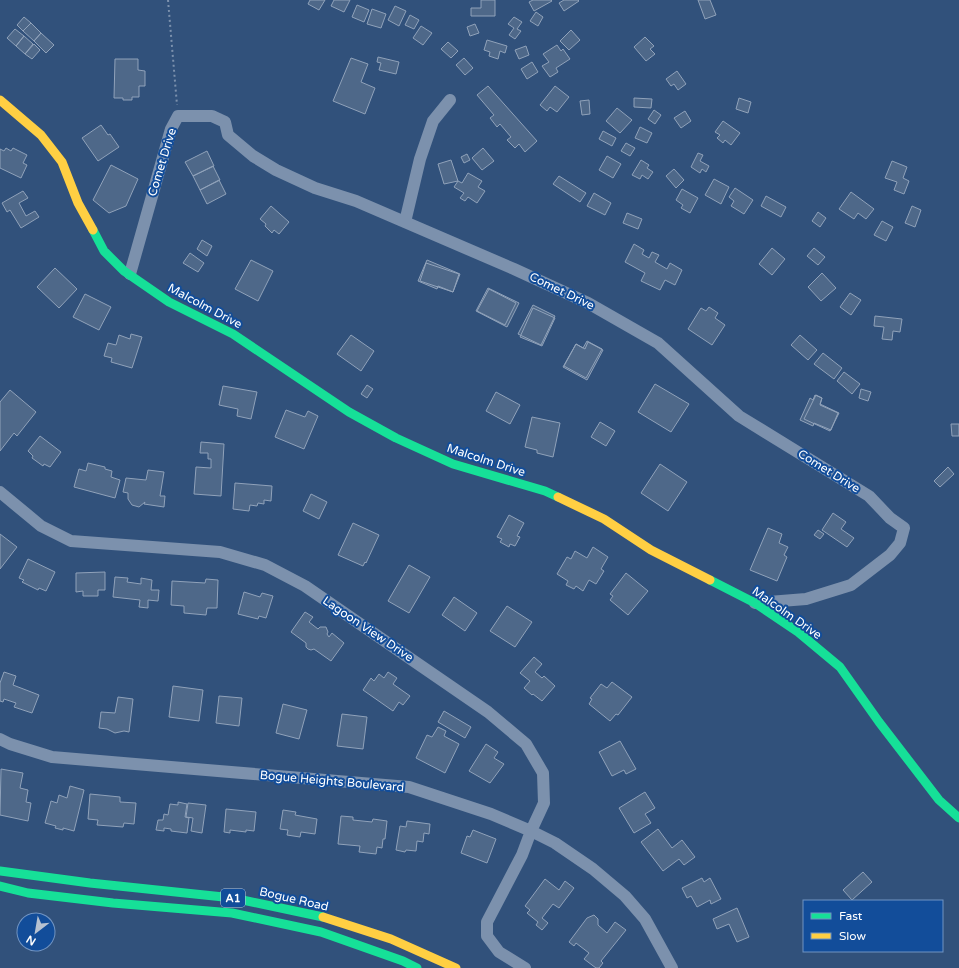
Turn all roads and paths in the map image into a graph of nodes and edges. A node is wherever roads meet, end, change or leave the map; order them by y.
1 (168, 0) edge
2 (0, 100) edge
3 (450, 100) dead end
4 (178, 116) junction
5 (405, 222) junction
6 (130, 274) junction
7 (0, 492) edge
8 (754, 603) junction
9 (0, 739) edge
10 (959, 818) edge
11 (531, 831) junction
12 (0, 871) edge
13 (0, 886) edge
14 (417, 968) edge
15 (456, 968) edge
16 (525, 968) edge
17 (672, 968) edge

1 - 4 path
2 - 6 street, Malcolm Drive
3 - 5 street
4 - 5 street, Comet Drive
4 - 6 street, Comet Drive
5 - 8 street, Comet Drive
6 - 8 street, Malcolm Drive
7 - 11 street, Lagoon View Drive
8 - 10 street, Malcolm Drive
9 - 11 street, Bogue Heights Boulevard
11 - 16 street, Lagoon View Drive
11 - 17 street, Bogue Heights Boulevard
12 - 15 street, Bogue Road / A1
13 - 14 street, A1

